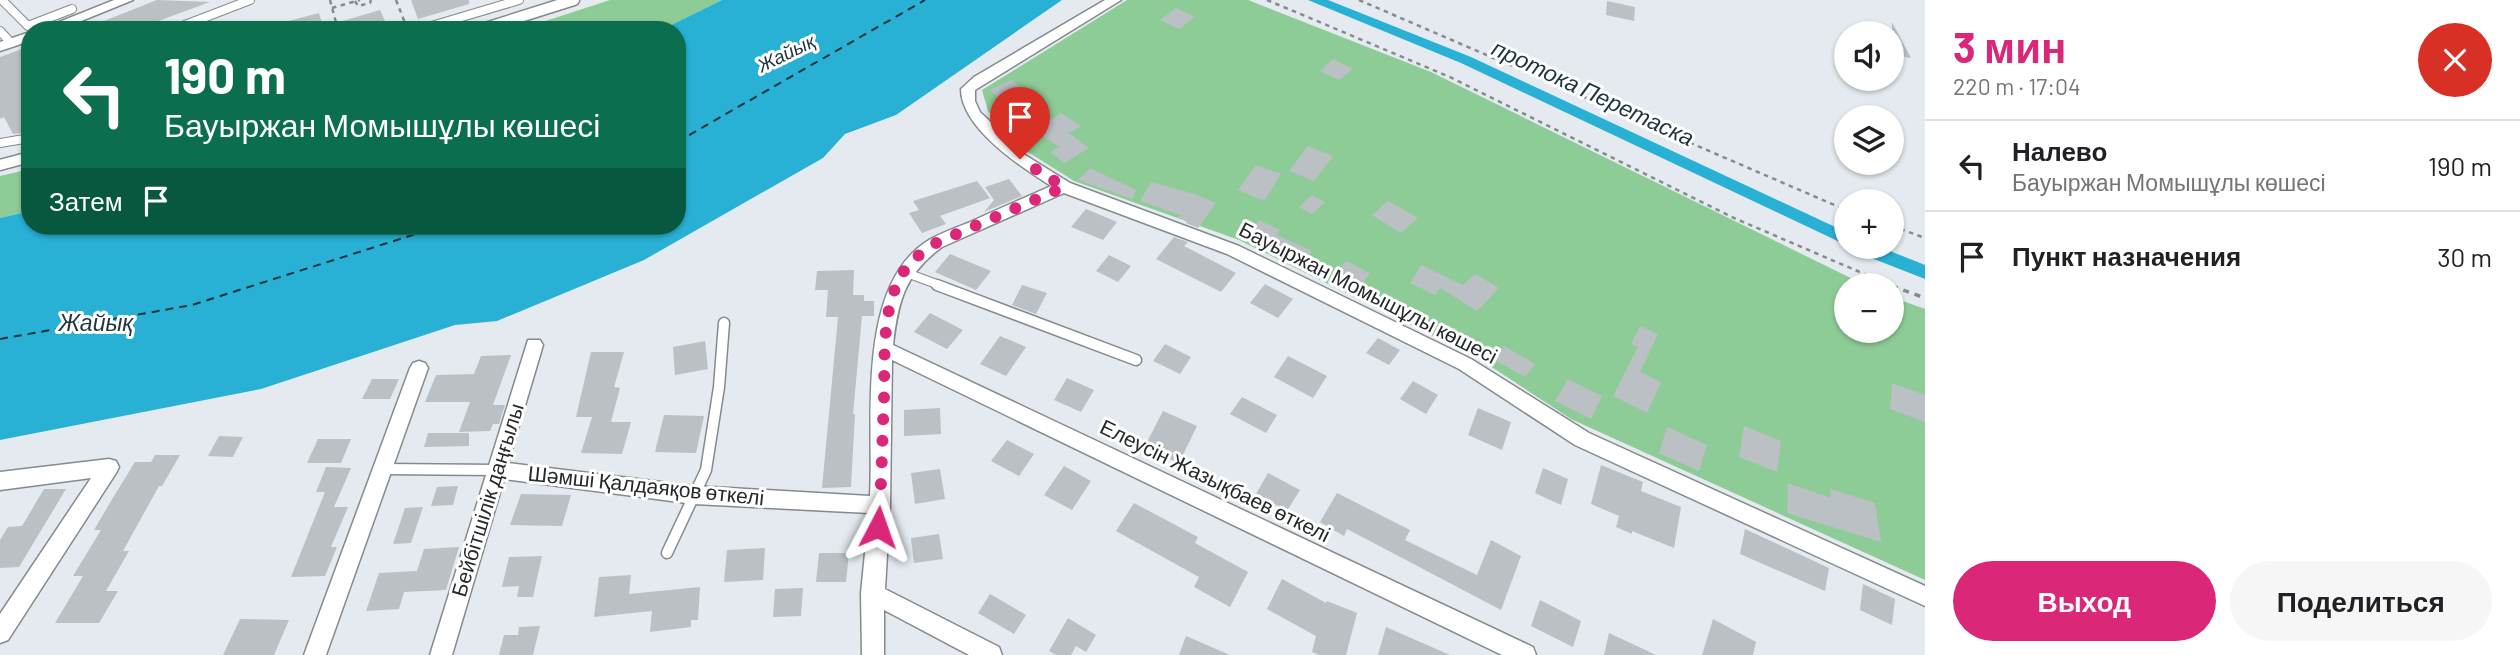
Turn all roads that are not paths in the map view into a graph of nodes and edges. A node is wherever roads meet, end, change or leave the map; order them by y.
1 (126, 0) edge
2 (250, 0) edge
3 (519, 0) edge
4 (574, 0) edge
5 (1114, 0) edge
6 (3, 4) edge
7 (72, 9) dead end
8 (22, 21) edge
9 (41, 21) edge
10 (70, 21) edge
11 (195, 21) edge
12 (448, 21) edge
13 (508, 21) edge
14 (0, 31) edge
15 (5, 45) edge
16 (21, 140) edge
17 (0, 143) edge
18 (21, 159) edge
19 (0, 165) edge
20 (1064, 187) junction
21 (904, 272) junction
22 (724, 323) dead end
23 (534, 345) dead end
24 (886, 349) junction
25 (1136, 360) dead end
26 (419, 369) dead end
27 (382, 469) junction
28 (497, 470) junction
29 (0, 481) edge
30 (694, 495) junction
31 (880, 505) junction
32 (667, 553) dead end
33 (872, 593) junction
34 (1925, 596) edge
35 (0, 633) edge
36 (315, 655) edge
37 (441, 655) edge
38 (873, 655) edge
39 (991, 655) edge
40 (1525, 655) edge

1 - 10 street
2 - 11 lane
3 - 12 lane
4 - 13 street
5 - 20 street, Бауыржан Момышұлы көшесі
6 - 8 lane
7 - 9 lane
14 - 15 lane
16 - 17 lane
18 - 19 street
20 - 21 street
20 - 34 street, Бауыржан Момышұлы көшесі
21 - 24 street
21 - 25 lane
22 - 30 lane
23 - 28 street, Бейбітшілік даңғылы
24 - 31 street
24 - 40 street, Елеусін Жазықбаев өткелі
26 - 27 street
27 - 28 lane
27 - 36 street
28 - 30 street, Шәмші Қалдаяқов өткелі
28 - 37 street, Бейбітшілік даңғылы
29 - 35 street
30 - 31 street, Шәмші Қалдаяқов өткелі
30 - 32 lane
31 - 33 street
33 - 38 street
33 - 39 street

